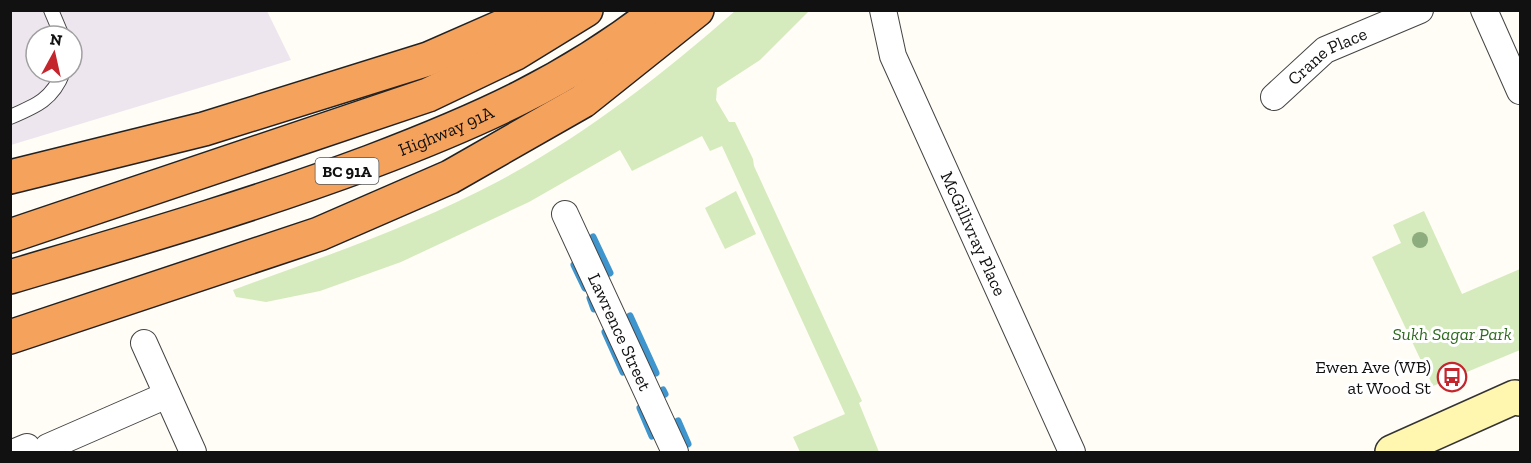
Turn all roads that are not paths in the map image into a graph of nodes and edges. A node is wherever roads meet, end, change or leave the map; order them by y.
1 (51, 10) edge
2 (540, 10) edge
3 (586, 10) edge
4 (659, 10) edge
5 (697, 10) edge
6 (884, 10) edge
7 (1420, 10) edge
8 (1484, 10) edge
9 (57, 24) edge
10 (59, 84) edge
11 (1521, 91) edge
12 (1274, 96) dead end
13 (10, 117) edge
14 (10, 177) edge
15 (565, 214) dead end
16 (10, 236) edge
17 (10, 277) edge
18 (10, 337) edge
19 (144, 343) dead end
20 (1519, 391) edge
21 (167, 395) junction
22 (30, 449) edge
23 (193, 453) edge
24 (675, 453) edge
25 (1072, 453) edge
26 (1392, 453) edge

1 - 9 lane
2 - 14 highway
3 - 16 highway, BC 91A
4 - 17 highway, Highway 91A / BC 91A
5 - 18 highway
6 - 25 street, McGillivray Place
7 - 12 street, Crane Place
8 - 11 street
10 - 13 lane
15 - 24 street, Lawrence Street
19 - 21 street
20 - 26 street
21 - 22 street
21 - 23 street

